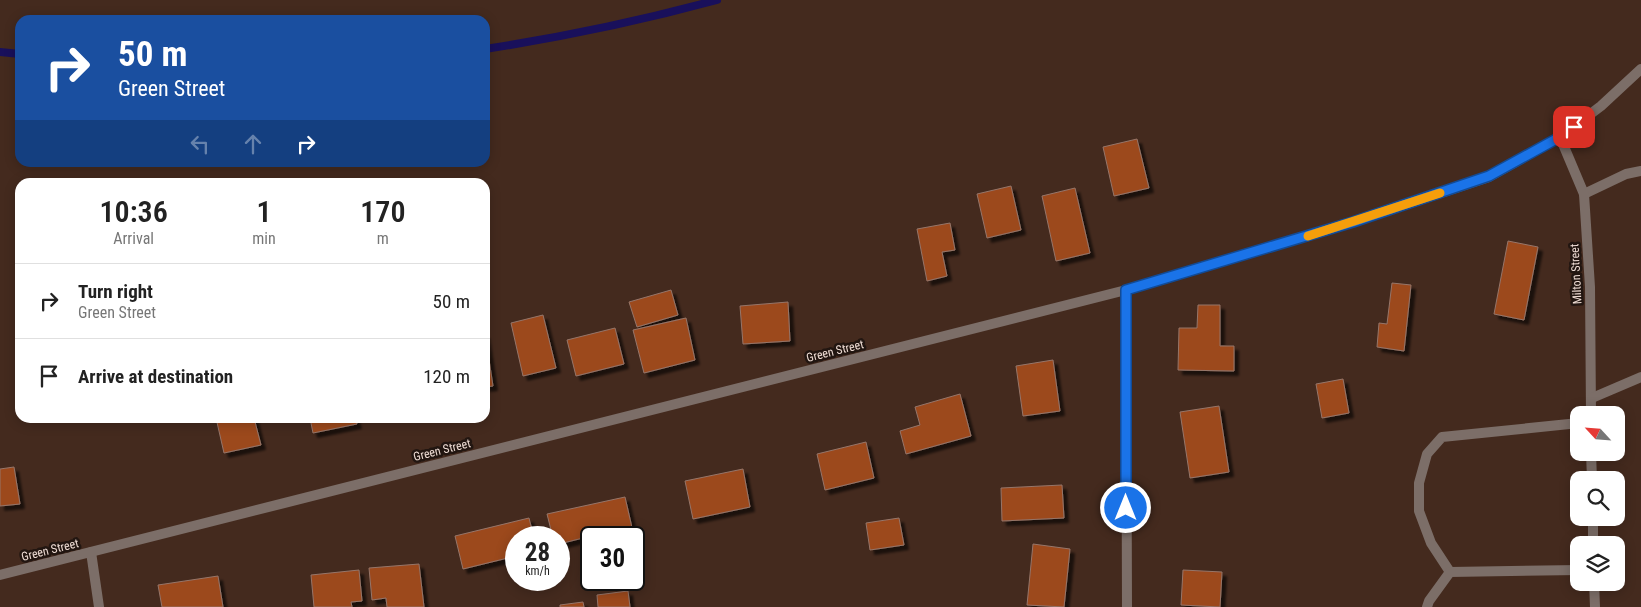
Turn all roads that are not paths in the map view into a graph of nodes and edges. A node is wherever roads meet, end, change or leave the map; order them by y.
1 (1641, 69) edge
2 (1560, 137) junction
3 (1641, 171) edge
4 (1584, 194) junction
5 (1126, 290) junction
6 (1641, 377) edge
7 (1592, 398) junction
8 (1592, 406) edge
9 (1570, 424) edge
10 (91, 552) junction
11 (1570, 570) edge
12 (1450, 572) junction
13 (0, 576) edge
14 (1594, 591) edge
15 (99, 607) edge
16 (1127, 607) edge
17 (1427, 607) edge
18 (1595, 607) edge

1 - 2 street, Green Street
2 - 4 street, Milton Street
2 - 5 street, Green Street
3 - 4 street
4 - 7 street, Milton Street
5 - 10 street, Green Street
5 - 16 street
6 - 7 street
7 - 8 street, Milton Street
9 - 12 street
10 - 13 street, Green Street
10 - 15 street
11 - 12 street
12 - 17 street
14 - 18 street

